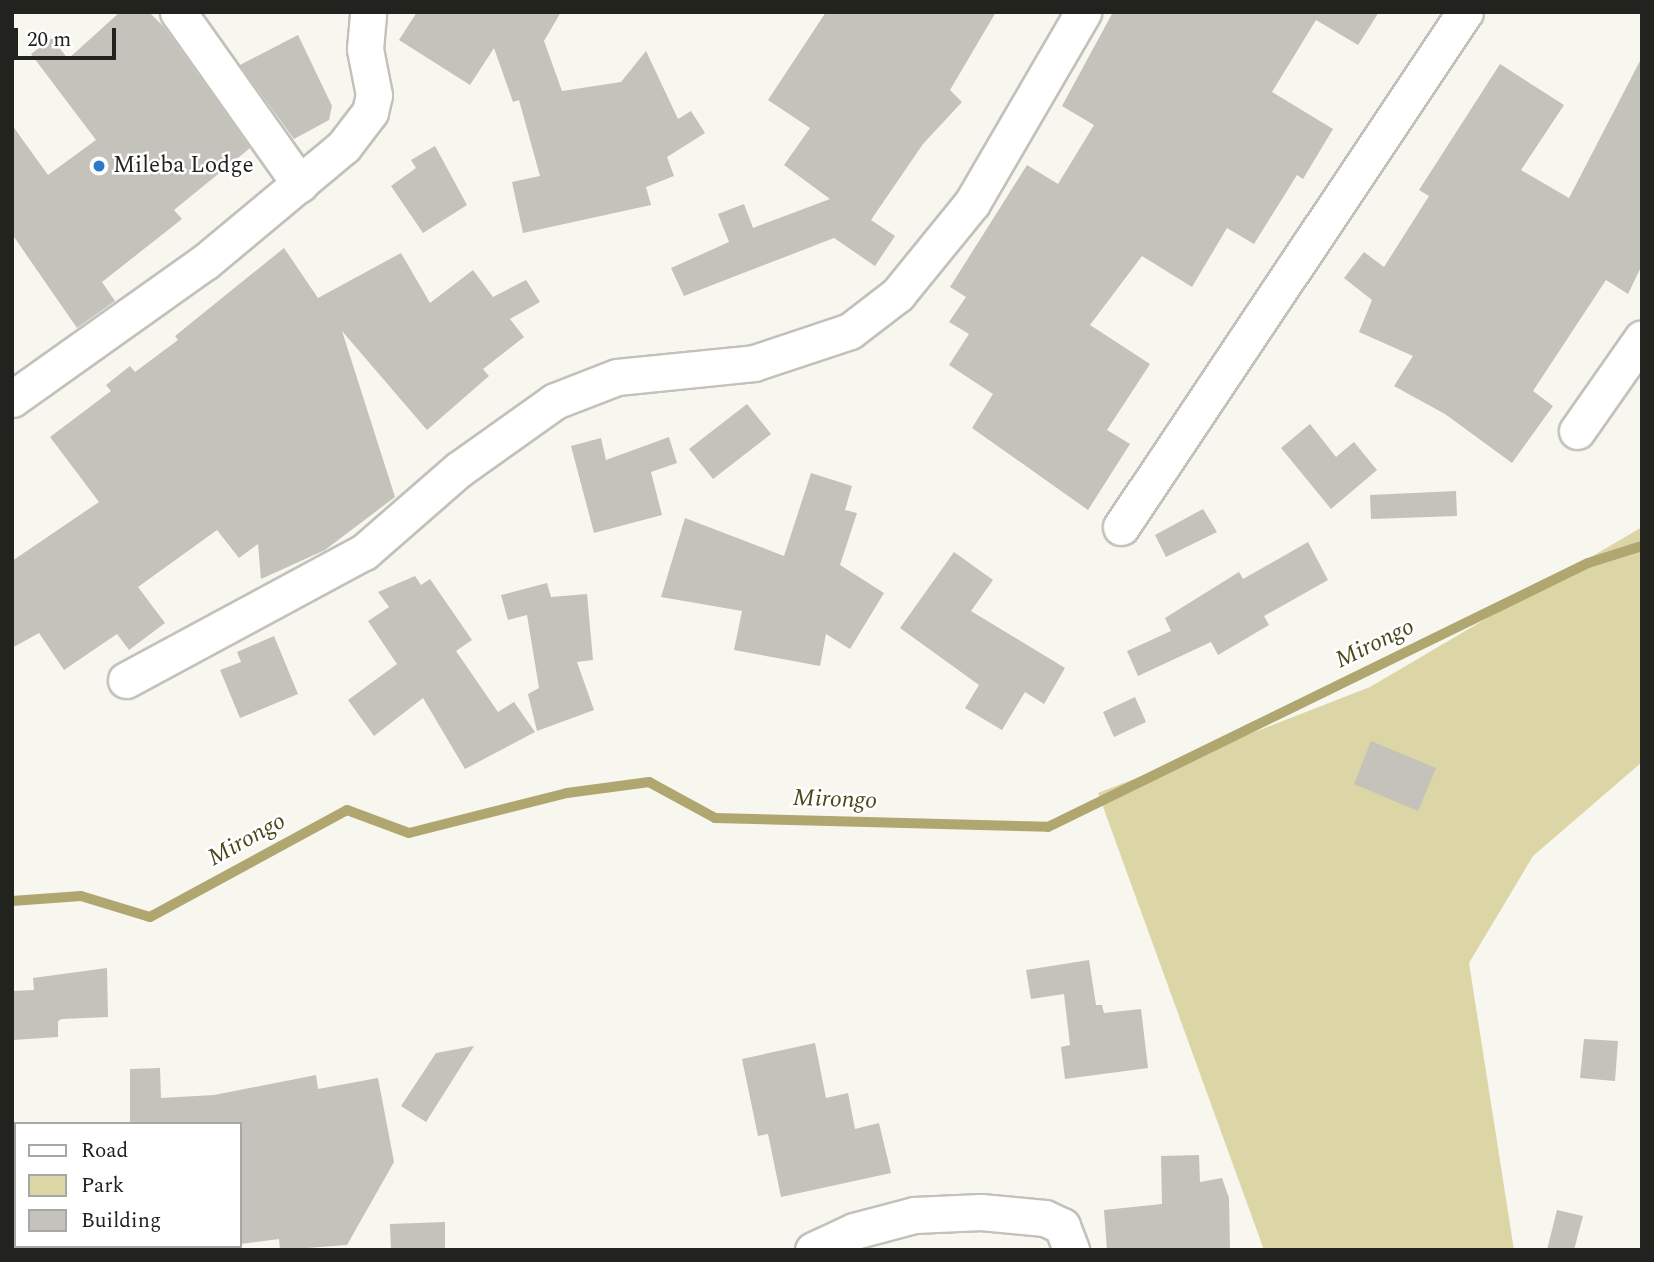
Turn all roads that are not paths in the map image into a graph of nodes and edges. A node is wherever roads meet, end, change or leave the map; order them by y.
1 (178, 12) edge
2 (368, 12) edge
3 (1083, 12) edge
4 (1465, 12) edge
5 (300, 184) junction
6 (1642, 338) edge
7 (12, 399) edge
8 (1577, 431) dead end
9 (1121, 527) dead end
10 (126, 680) dead end
11 (813, 1250) edge
12 (1071, 1250) edge

1 - 5 street
2 - 5 street
3 - 10 street
4 - 9 street
5 - 7 street
6 - 8 street
11 - 12 street

